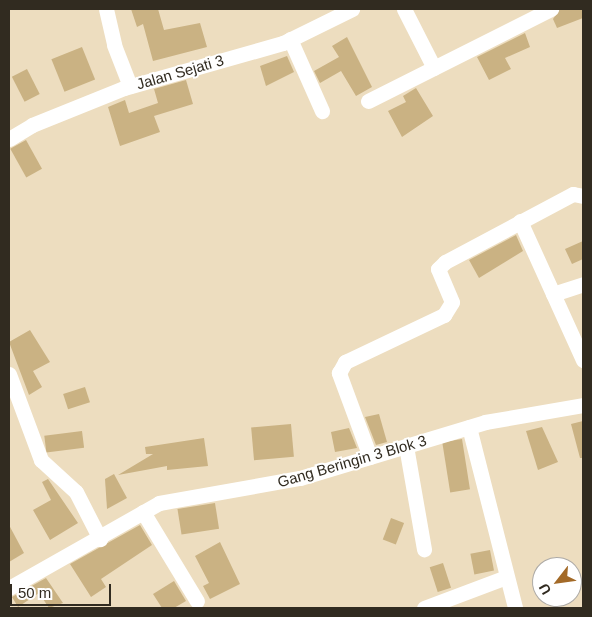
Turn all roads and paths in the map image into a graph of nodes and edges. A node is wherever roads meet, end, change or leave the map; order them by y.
1 (106, 9) edge
2 (352, 9) edge
3 (404, 9) edge
4 (551, 9) edge
5 (290, 39) junction
6 (434, 68) junction
7 (130, 86) junction
8 (368, 101) dead end
9 (322, 111) dead end
10 (9, 139) edge
11 (583, 196) edge
12 (520, 221) junction
13 (583, 284) edge
14 (553, 294) junction
15 (583, 360) edge
16 (9, 374) edge
17 (583, 405) edge
18 (469, 427) junction
19 (406, 446) junction
20 (370, 457) junction
21 (143, 512) junction
22 (100, 539) junction
23 (424, 549) dead end
24 (506, 577) junction
25 (9, 588) edge
26 (197, 600) dead end
27 (424, 608) edge
28 (515, 608) edge

1 - 7 street
2 - 5 street, Jalan Sejati 3
3 - 6 street
4 - 6 street
5 - 7 street, Jalan Sejati 3
5 - 9 street
6 - 8 street
7 - 10 street, Jalan Sejati 3
11 - 12 street
12 - 14 street
12 - 20 street
13 - 14 street
14 - 15 street
16 - 22 street
17 - 18 street, Gang Beringin 3 Blok 3
18 - 19 street, Gang Beringin 3 Blok 3
18 - 24 street
19 - 20 street, Gang Beringin 3 Blok 3
19 - 23 street
20 - 21 street, Gang Beringin 3 Blok 3
21 - 22 street, Gang Beringin 3 Blok 3
21 - 26 street
22 - 25 street, Gang Beringin 3 Blok 3
24 - 27 street
24 - 28 street

